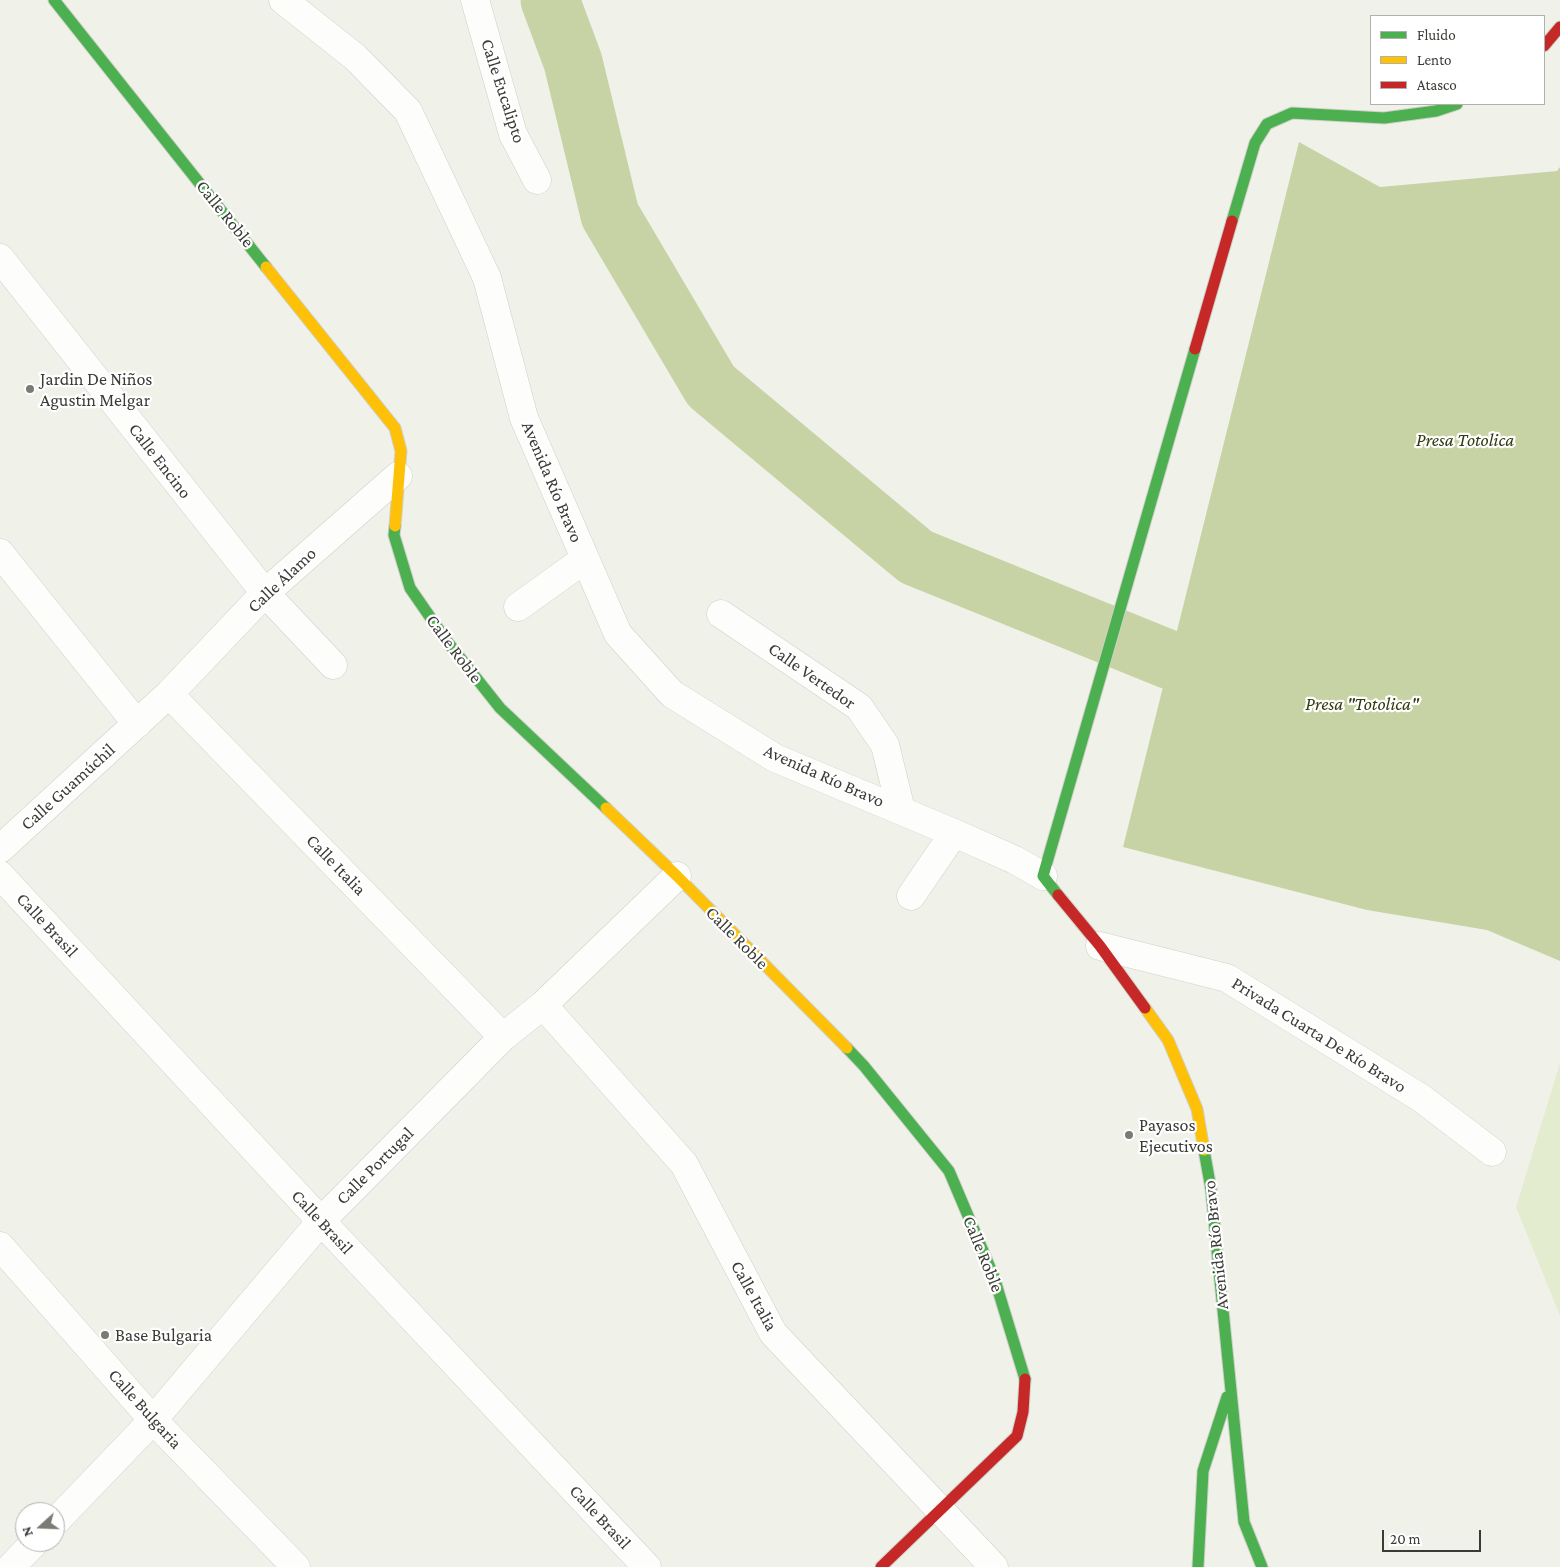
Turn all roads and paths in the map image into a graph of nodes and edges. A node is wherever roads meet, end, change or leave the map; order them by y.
1 (54, 0) edge
2 (283, 0) edge
3 (475, 0) edge
4 (1560, 27) edge
5 (1545, 45) edge
6 (1454, 105) edge
7 (538, 180) dead end
8 (0, 258) edge
9 (398, 476) junction
10 (585, 559) junction
11 (5, 570) edge
12 (265, 593) junction
13 (518, 607) dead end
14 (721, 614) dead end
15 (332, 665) dead end
16 (169, 694) junction
17 (137, 724) junction
18 (901, 810) junction
19 (954, 832) junction
20 (0, 849) edge
21 (0, 875) edge
22 (677, 876) junction
23 (1043, 876) junction
24 (912, 896) dead end
25 (1100, 946) junction
26 (543, 1004) junction
27 (503, 1037) junction
28 (1492, 1152) dead end
29 (321, 1221) junction
30 (0, 1246) edge
31 (1230, 1387) junction
32 (153, 1420) junction
33 (941, 1510) junction
34 (65, 1512) edge
35 (25, 1552) edge
36 (11, 1567) edge
37 (296, 1567) edge
38 (647, 1567) edge
39 (881, 1567) edge
40 (994, 1567) edge
41 (1198, 1567) edge
42 (1262, 1567) edge

1 - 9 street, Calle Roble
2 - 10 street, Avenida Río Bravo
3 - 7 street, Calle Eucalipto
4 - 5 street
6 - 23 street
8 - 12 street, Calle Encino
9 - 12 street, Calle Álamo
9 - 22 street, Calle Roble
10 - 13 street
10 - 18 street, Avenida Río Bravo
11 - 17 street
12 - 15 street, Calle Encino
12 - 16 street, Calle Álamo
14 - 18 street, Calle Vertedor
16 - 17 street, Calle Álamo
16 - 27 street, Calle Italia
17 - 20 street, Calle Guamúchil
18 - 19 street, Avenida Río Bravo
19 - 23 street, Avenida Río Bravo
19 - 24 street
21 - 29 street, Calle Brasil
22 - 26 street, Calle Portugal
22 - 33 street, Calle Roble
23 - 25 street, Avenida Río Bravo
25 - 28 street, Privada Cuarta De Río Bravo
25 - 31 street, Avenida Río Bravo
26 - 27 street, Calle Portugal
26 - 33 street, Calle Italia
27 - 29 street, Calle Portugal
29 - 32 street, Calle Portugal
29 - 38 street, Calle Brasil
30 - 32 street, Calle Bulgaria
31 - 41 street
31 - 42 street, Avenida Río Bravo
32 - 34 street, Calle Portugal
32 - 37 street, Calle Bulgaria
33 - 39 street
33 - 40 street, Calle Italia
35 - 36 street

